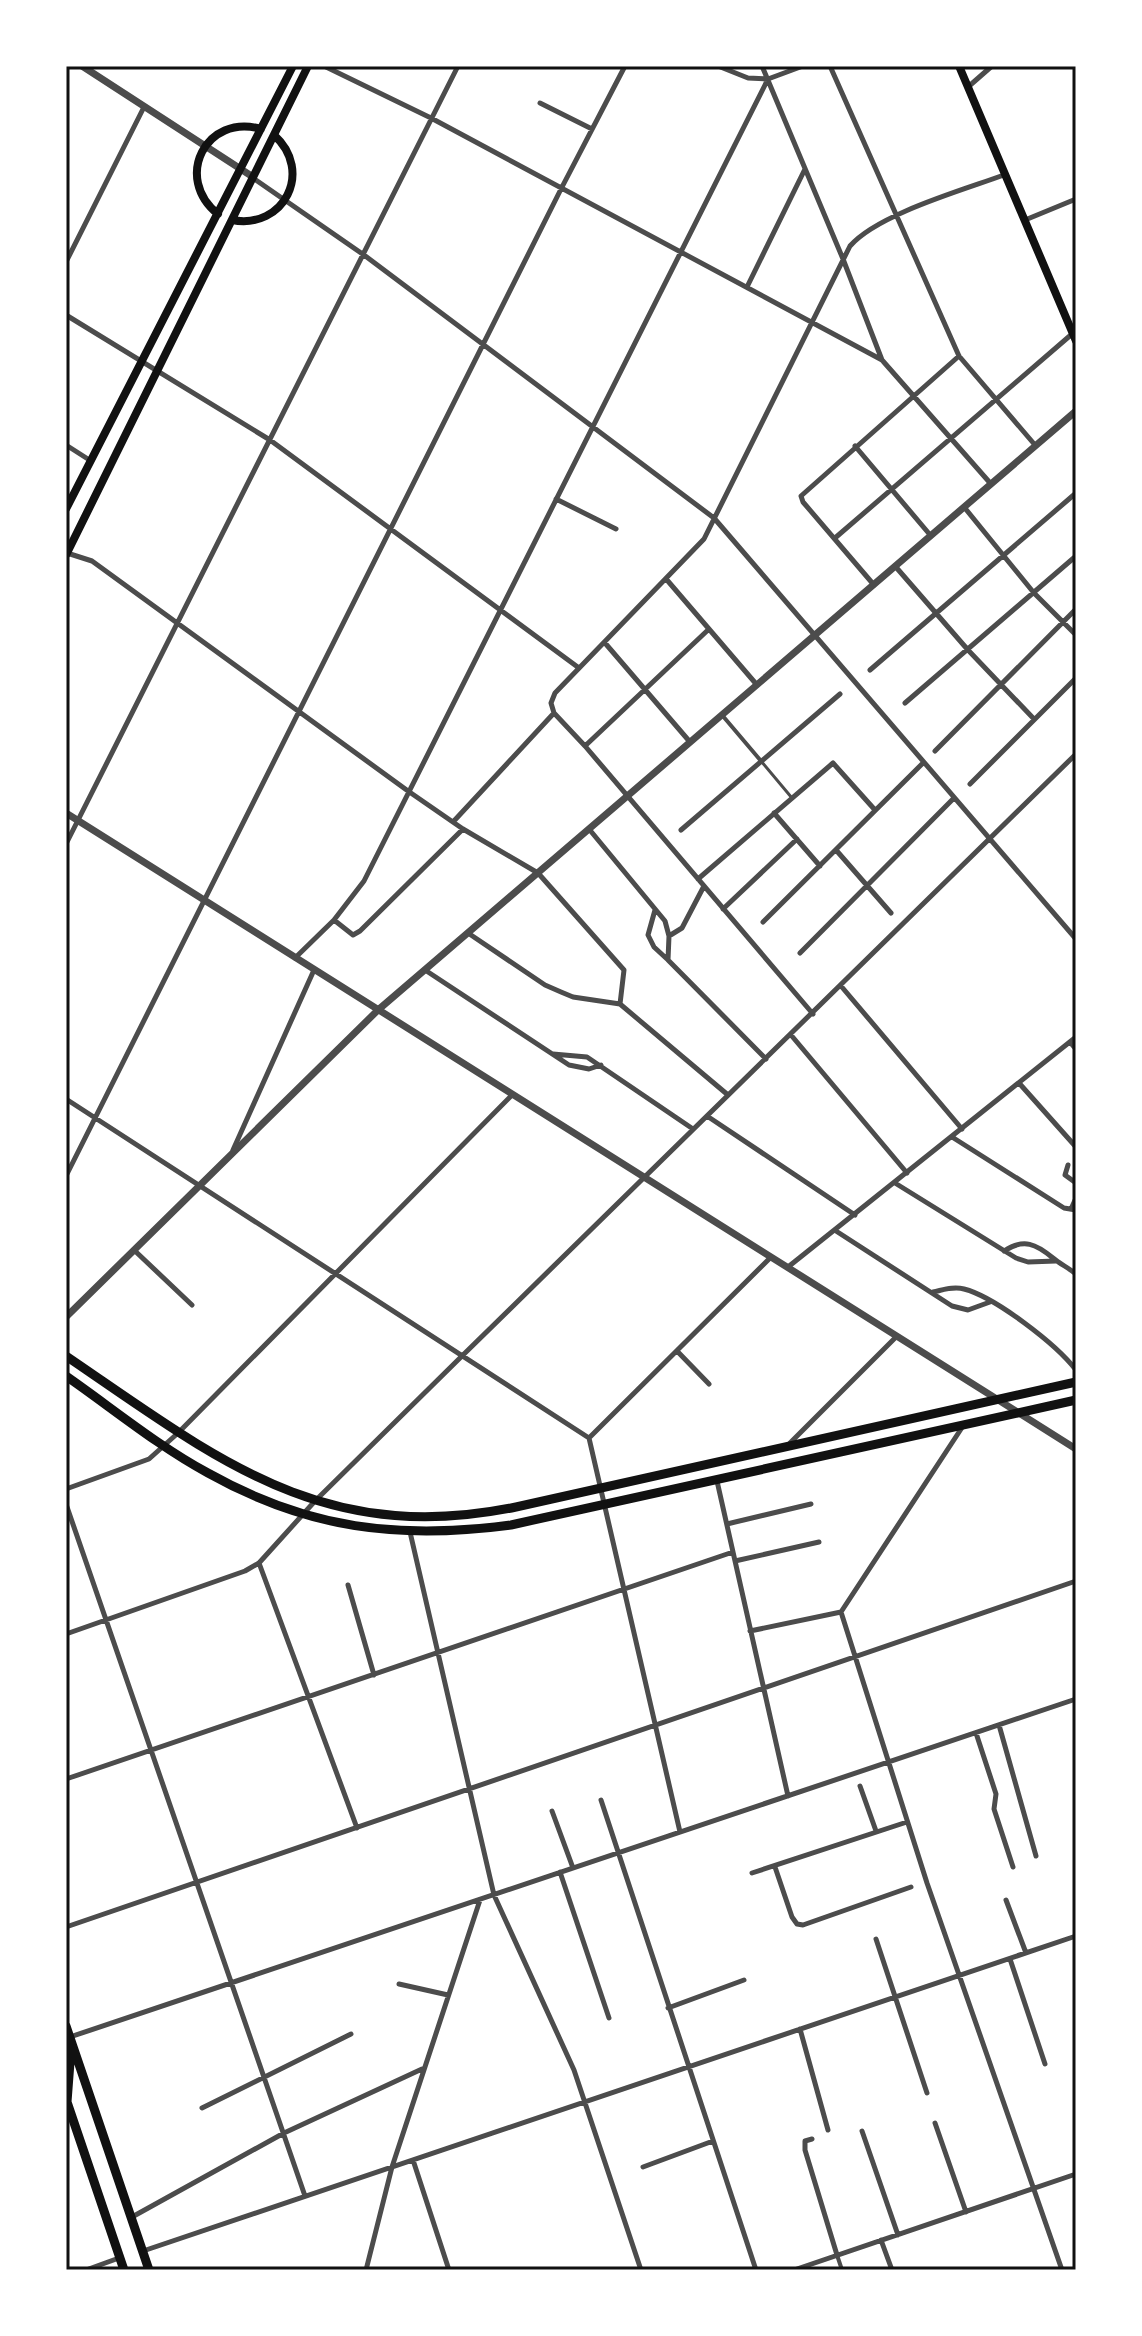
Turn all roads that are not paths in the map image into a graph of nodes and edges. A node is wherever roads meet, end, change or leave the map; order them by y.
1 (82, 66) edge
2 (293, 66) edge
3 (308, 66) edge
4 (324, 66) edge
5 (458, 66) edge
6 (625, 66) edge
7 (718, 66) edge
8 (762, 66) edge
9 (803, 66) edge
10 (830, 66) edge
11 (959, 66) edge
12 (992, 66) edge
13 (768, 79) junction
14 (968, 87) junction
15 (540, 103) dead end
16 (144, 106) junction
17 (431, 118) junction
18 (261, 129) junction
19 (592, 129) junction
20 (274, 135) junction
21 (205, 146) junction
22 (241, 169) junction
23 (806, 169) junction
24 (1005, 174) junction
25 (253, 177) junction
26 (561, 189) junction
27 (1076, 199) edge
28 (285, 200) junction
29 (218, 214) junction
30 (898, 216) junction
31 (232, 220) junction
32 (1025, 220) junction
33 (681, 252) junction
34 (364, 255) junction
35 (843, 259) junction
36 (66, 262) edge
37 (747, 287) junction
38 (66, 315) edge
39 (812, 321) junction
40 (1075, 335) edge
41 (484, 345) junction
42 (959, 356) junction
43 (882, 360) junction
44 (142, 361) junction
45 (158, 371) junction
46 (914, 395) junction
47 (997, 400) junction
48 (1076, 411) edge
49 (593, 426) junction
50 (952, 438) junction
51 (270, 440) junction
52 (66, 445) edge
53 (855, 446) junction
54 (1036, 446) junction
55 (91, 461) junction
56 (991, 484) junction
57 (891, 489) junction
58 (1076, 493) edge
59 (556, 499) junction
60 (964, 507) junction
61 (66, 509) edge
62 (714, 518) junction
63 (616, 529) dead end
64 (392, 530) junction
65 (931, 536) junction
66 (835, 538) junction
67 (66, 553) edge
68 (1003, 554) junction
69 (1076, 556) edge
70 (895, 566) junction
71 (667, 580) junction
72 (874, 585) junction
73 (1034, 593) junction
74 (1076, 609) edge
75 (501, 611) junction
76 (935, 612) junction
77 (179, 622) junction
78 (1063, 622) junction
79 (709, 629) junction
80 (816, 634) junction
81 (1076, 635) edge
82 (605, 643) junction
83 (968, 650) junction
84 (579, 668) junction
85 (870, 670) dead end
86 (1076, 678) edge
87 (1001, 684) junction
88 (757, 685) junction
89 (645, 689) junction
90 (840, 694) dead end
91 (905, 703) dead end
92 (300, 711) junction
93 (554, 713) junction
94 (722, 715) junction
95 (1034, 719) junction
96 (690, 742) junction
97 (585, 746) junction
98 (935, 751) dead end
99 (1076, 754) edge
100 (761, 761) junction
101 (923, 763) junction
102 (970, 784) dead end
103 (408, 791) junction
104 (628, 796) junction
105 (792, 798) junction
106 (954, 798) junction
107 (875, 810) junction
108 (66, 813) edge
109 (774, 813) junction
110 (78, 820) junction
111 (453, 822) junction
112 (463, 829) junction
113 (589, 829) junction
114 (681, 830) dead end
115 (797, 839) junction
116 (990, 839) junction
117 (66, 844) edge
118 (836, 850) junction
119 (820, 866) junction
120 (538, 873) junction
121 (698, 879) junction
122 (704, 886) junction
123 (867, 886) junction
124 (203, 900) junction
125 (723, 909) junction
126 (655, 910) junction
127 (891, 913) dead end
128 (334, 920) junction
129 (763, 922) dead end
130 (468, 933) junction
131 (669, 936) junction
132 (1076, 939) edge
133 (800, 953) dead end
134 (295, 958) junction
135 (668, 960) junction
136 (314, 970) junction
137 (425, 970) junction
138 (841, 986) junction
139 (620, 1004) junction
140 (378, 1010) junction
141 (813, 1014) junction
142 (791, 1035) junction
143 (1073, 1040) edge
144 (1076, 1049) edge
145 (553, 1054) junction
146 (766, 1059) junction
147 (601, 1065) junction
148 (1019, 1083) junction
149 (512, 1095) junction
150 (728, 1095) junction
151 (66, 1099) edge
152 (707, 1116) junction
153 (96, 1118) junction
154 (693, 1129) junction
155 (962, 1129) junction
156 (952, 1137) junction
157 (1076, 1147) edge
158 (231, 1155) junction
159 (1068, 1165) dead end
160 (907, 1173) junction
161 (66, 1176) edge
162 (643, 1176) junction
163 (895, 1183) junction
164 (1076, 1183) edge
165 (200, 1185) junction
166 (1076, 1198) edge
167 (1074, 1210) edge
168 (855, 1215) junction
169 (836, 1231) junction
170 (134, 1250) junction
171 (1004, 1251) junction
172 (771, 1257) junction
173 (1056, 1261) junction
174 (788, 1267) junction
175 (335, 1272) junction
176 (1076, 1274) edge
177 (932, 1292) junction
178 (990, 1302) junction
179 (192, 1305) dead end
180 (66, 1317) edge
181 (897, 1336) junction
182 (677, 1351) junction
183 (463, 1355) junction
184 (66, 1356) edge
185 (1076, 1370) edge
186 (66, 1376) edge
187 (1076, 1382) edge
188 (709, 1384) dead end
189 (998, 1400) junction
190 (1076, 1400) edge
191 (1016, 1412) junction
192 (964, 1424) junction
193 (178, 1433) junction
194 (589, 1438) junction
195 (165, 1445) junction
196 (787, 1447) junction
197 (1076, 1449) edge
198 (717, 1480) junction
199 (601, 1488) junction
200 (66, 1489) edge
201 (315, 1501) junction
202 (66, 1504) edge
203 (604, 1504) junction
204 (811, 1504) dead end
205 (302, 1514) junction
206 (727, 1524) junction
207 (410, 1532) junction
208 (819, 1542) dead end
209 (733, 1552) junction
210 (735, 1561) junction
211 (259, 1563) junction
212 (1076, 1581) edge
213 (348, 1585) dead end
214 (624, 1589) junction
215 (841, 1612) junction
216 (106, 1620) junction
217 (750, 1631) junction
218 (66, 1634) edge
219 (438, 1652) junction
220 (856, 1656) junction
221 (374, 1675) junction
222 (763, 1688) junction
223 (310, 1698) junction
224 (1076, 1699) edge
225 (655, 1725) junction
226 (999, 1725) junction
227 (976, 1733) junction
228 (151, 1751) junction
229 (888, 1762) junction
230 (66, 1779) edge
231 (860, 1786) dead end
232 (470, 1789) junction
233 (788, 1796) junction
234 (601, 1800) dead end
235 (552, 1811) dead end
236 (907, 1822) junction
237 (357, 1828) junction
238 (876, 1831) junction
239 (680, 1832) junction
240 (618, 1853) junction
241 (1036, 1856) dead end
242 (775, 1867) junction
243 (1013, 1867) dead end
244 (573, 1868) junction
245 (560, 1872) junction
246 (752, 1873) dead end
247 (197, 1882) junction
248 (911, 1887) dead end
249 (494, 1895) junction
250 (481, 1899) junction
251 (1006, 1900) dead end
252 (66, 1927) edge
253 (1076, 1936) edge
254 (876, 1939) dead end
255 (1026, 1953) junction
256 (1010, 1959) junction
257 (959, 1976) junction
258 (744, 1980) dead end
259 (232, 1983) junction
260 (399, 1984) dead end
261 (448, 1995) junction
262 (896, 1997) junction
263 (668, 2008) junction
264 (609, 2018) dead end
265 (66, 2026) edge
266 (800, 2029) junction
267 (351, 2034) dead end
268 (71, 2040) junction
269 (1045, 2064) dead end
270 (688, 2067) junction
271 (423, 2068) junction
272 (264, 2077) junction
273 (927, 2093) dead end
274 (66, 2100) edge
275 (585, 2102) junction
276 (202, 2108) dead end
277 (935, 2123) dead end
278 (828, 2130) dead end
279 (862, 2131) dead end
280 (284, 2133) junction
281 (812, 2139) dead end
282 (713, 2141) junction
283 (413, 2160) junction
284 (392, 2167) junction
285 (643, 2167) dead end
286 (1076, 2174) edge
287 (1035, 2188) junction
288 (305, 2196) junction
289 (966, 2212) junction
290 (131, 2217) junction
291 (898, 2235) junction
292 (881, 2240) junction
293 (142, 2251) junction
294 (837, 2255) junction
295 (120, 2258) junction
296 (86, 2270) edge
297 (124, 2270) edge
298 (149, 2270) edge
299 (366, 2270) edge
300 (449, 2270) edge
301 (641, 2270) edge
302 (756, 2270) edge
303 (794, 2270) edge
304 (842, 2270) edge
305 (892, 2270) edge
306 (1062, 2270) edge

1 - 16 street
2 - 18 main road
3 - 20 main road
4 - 17 street
5 - 17 street
6 - 19 street
7 - 13 street
8 - 13 street
9 - 13 street
10 - 30 street
11 - 14 main road
12 - 14 street
13 - 23 street
13 - 33 street
14 - 24 main road
15 - 19 street
16 - 21 street
16 - 36 street
17 - 26 street
17 - 34 street
18 - 21 main road
18 - 22 main road
19 - 26 street
20 - 25 main road
20 - 28 main road
21 - 22 street
21 - 29 main road
22 - 25 street
22 - 29 main road
23 - 35 street
23 - 37 street
24 - 30 street
24 - 32 main road
25 - 28 street
25 - 31 main road
26 - 33 street
26 - 41 street
27 - 32 street
28 - 31 main road
28 - 34 street
29 - 44 main road
30 - 35 street
30 - 42 street
31 - 45 main road
32 - 40 main road
33 - 37 street
33 - 49 street
34 - 41 street
34 - 51 street
35 - 39 street
35 - 43 street
37 - 39 street
38 - 44 street
39 - 43 street
39 - 62 street
40 - 47 street
41 - 49 street
41 - 64 street
42 - 46 street
42 - 47 street
43 - 46 street
44 - 45 street
44 - 55 main road
45 - 51 street
45 - 67 main road
46 - 50 street
46 - 53 street
47 - 50 street
47 - 54 street
48 - 54 street
49 - 59 street
49 - 62 street
50 - 56 street
50 - 57 street
51 - 64 street
51 - 77 street
52 - 55 street
53 - 57 street
53 - 66 street
54 - 56 street
55 - 61 main road
56 - 60 street
57 - 65 street
57 - 66 street
58 - 68 street
59 - 63 street
59 - 75 street
60 - 65 street
60 - 68 street
62 - 71 street
62 - 80 street
64 - 75 street
64 - 92 street
65 - 70 street
66 - 72 street
67 - 77 street
68 - 73 street
68 - 76 street
69 - 73 street
70 - 72 street
70 - 76 street
71 - 79 street
71 - 82 street
72 - 80 street
73 - 78 street
73 - 83 street
74 - 78 street
75 - 84 street
75 - 103 street
76 - 83 street
76 - 85 street
77 - 92 street
77 - 110 street
78 - 81 street
78 - 87 street
79 - 88 street
79 - 89 street
80 - 88 street
80 - 101 street
82 - 84 street
82 - 89 street
83 - 87 street
83 - 91 street
84 - 93 street
86 - 95 street
87 - 95 street
87 - 98 street
88 - 94 street
89 - 96 street
89 - 97 street
90 - 100 street
92 - 103 street
92 - 124 street
93 - 97 street
93 - 111 street
94 - 96 street
94 - 100 street
95 - 102 street
96 - 104 street
97 - 104 street
99 - 116 street
100 - 105 lane
100 - 114 street
101 - 106 street
101 - 107 street
103 - 111 street
103 - 128 street
104 - 113 street
104 - 121 street
105 - 107 street
105 - 109 street
106 - 116 street
106 - 123 street
107 - 118 street
108 - 110 street
109 - 115 street
109 - 121 street
110 - 117 street
110 - 124 street
111 - 112 street
112 - 120 street
112 - 128 street
113 - 120 street
113 - 126 street
115 - 119 street
115 - 125 street
116 - 132 street
116 - 138 street
118 - 119 street
118 - 123 street
119 - 129 street
120 - 130 street
120 - 139 street
121 - 122 street
122 - 125 street
122 - 131 street
123 - 127 street
123 - 133 street
124 - 134 street
124 - 153 street
125 - 141 street
126 - 131 street
126 - 135 street
128 - 134 street
130 - 137 street
130 - 139 street
131 - 135 street
134 - 136 street
135 - 146 street
136 - 140 street
136 - 158 street
137 - 140 street
137 - 145 street
138 - 141 street
138 - 155 street
139 - 150 street
140 - 149 street
140 - 158 street
141 - 142 street
142 - 146 street
142 - 160 street
143 - 144 street
143 - 148 street
145 - 147 street
145 - 147 street
146 - 150 street
147 - 154 street
148 - 155 street
148 - 157 street
149 - 162 street
149 - 175 street
150 - 152 street
151 - 153 street
152 - 154 street
152 - 168 street
153 - 161 street
153 - 165 street
154 - 162 street
155 - 156 street
156 - 160 street
156 - 167 street
158 - 165 street
159 - 164 street
160 - 163 street
162 - 172 street
162 - 183 street
163 - 168 street
163 - 171 street
165 - 170 street
165 - 175 street
166 - 167 street
168 - 169 street
169 - 174 street
169 - 177 street
170 - 179 street
170 - 180 street
171 - 173 street
171 - 173 street
172 - 174 street
172 - 182 street
173 - 176 street
174 - 181 street
175 - 183 street
175 - 193 street
177 - 178 street
177 - 178 street
178 - 185 street
181 - 189 street
181 - 196 street
182 - 188 street
182 - 194 street
183 - 194 street
183 - 201 street
184 - 193 main road
186 - 195 main road
187 - 189 main road
189 - 191 street
189 - 196 main road
190 - 191 main road
191 - 192 main road
191 - 197 street
192 - 198 main road
192 - 215 street
193 - 195 street
193 - 201 main road
194 - 199 street
195 - 200 street
195 - 205 main road
196 - 199 main road
198 - 203 main road
198 - 206 street
199 - 201 main road
199 - 203 street
201 - 205 street
202 - 216 street
203 - 207 main road
203 - 214 street
204 - 206 street
205 - 207 main road
205 - 211 street
206 - 209 street
207 - 219 street
208 - 210 street
209 - 210 street
209 - 214 street
210 - 217 street
211 - 216 street
211 - 223 street
212 - 220 street
213 - 221 street
214 - 219 street
214 - 225 street
215 - 217 street
215 - 220 street
216 - 218 street
216 - 228 street
217 - 222 street
219 - 221 street
219 - 232 street
220 - 222 street
220 - 229 street
221 - 223 street
222 - 225 street
222 - 233 street
223 - 228 street
223 - 237 street
224 - 226 street
225 - 232 street
225 - 239 street
226 - 227 street
226 - 241 street
227 - 229 street
227 - 243 street
228 - 230 street
228 - 247 street
229 - 233 street
229 - 236 street
231 - 238 street
232 - 237 street
232 - 249 street
233 - 239 street
234 - 240 street
235 - 244 street
236 - 238 street
236 - 257 street
237 - 247 street
238 - 242 street
239 - 240 street
240 - 244 street
240 - 263 street
242 - 246 street
242 - 248 street
244 - 245 street
245 - 249 street
245 - 264 street
247 - 252 street
247 - 259 street
249 - 250 street
249 - 275 street
250 - 259 street
250 - 261 street
251 - 255 street
253 - 255 street
254 - 262 street
255 - 256 street
256 - 257 street
256 - 269 street
257 - 262 street
257 - 287 street
258 - 263 street
259 - 268 street
259 - 272 street
260 - 261 street
261 - 271 street
262 - 266 street
262 - 273 street
263 - 270 street
265 - 268 main road
266 - 270 street
266 - 278 street
267 - 272 street
268 - 274 main road
268 - 290 main road
270 - 275 street
270 - 282 street
271 - 280 street
271 - 284 street
272 - 276 street
272 - 280 street
274 - 295 main road
275 - 283 street
275 - 301 street
277 - 289 street
279 - 291 street
280 - 288 street
280 - 290 street
281 - 294 street
282 - 285 street
282 - 302 street
283 - 284 street
283 - 300 street
284 - 288 street
284 - 299 street
286 - 287 street
287 - 289 street
287 - 306 street
288 - 293 street
289 - 291 street
290 - 293 main road
291 - 292 street
292 - 294 street
292 - 305 street
293 - 298 main road
294 - 303 street
294 - 304 street
295 - 296 street
295 - 297 main road

